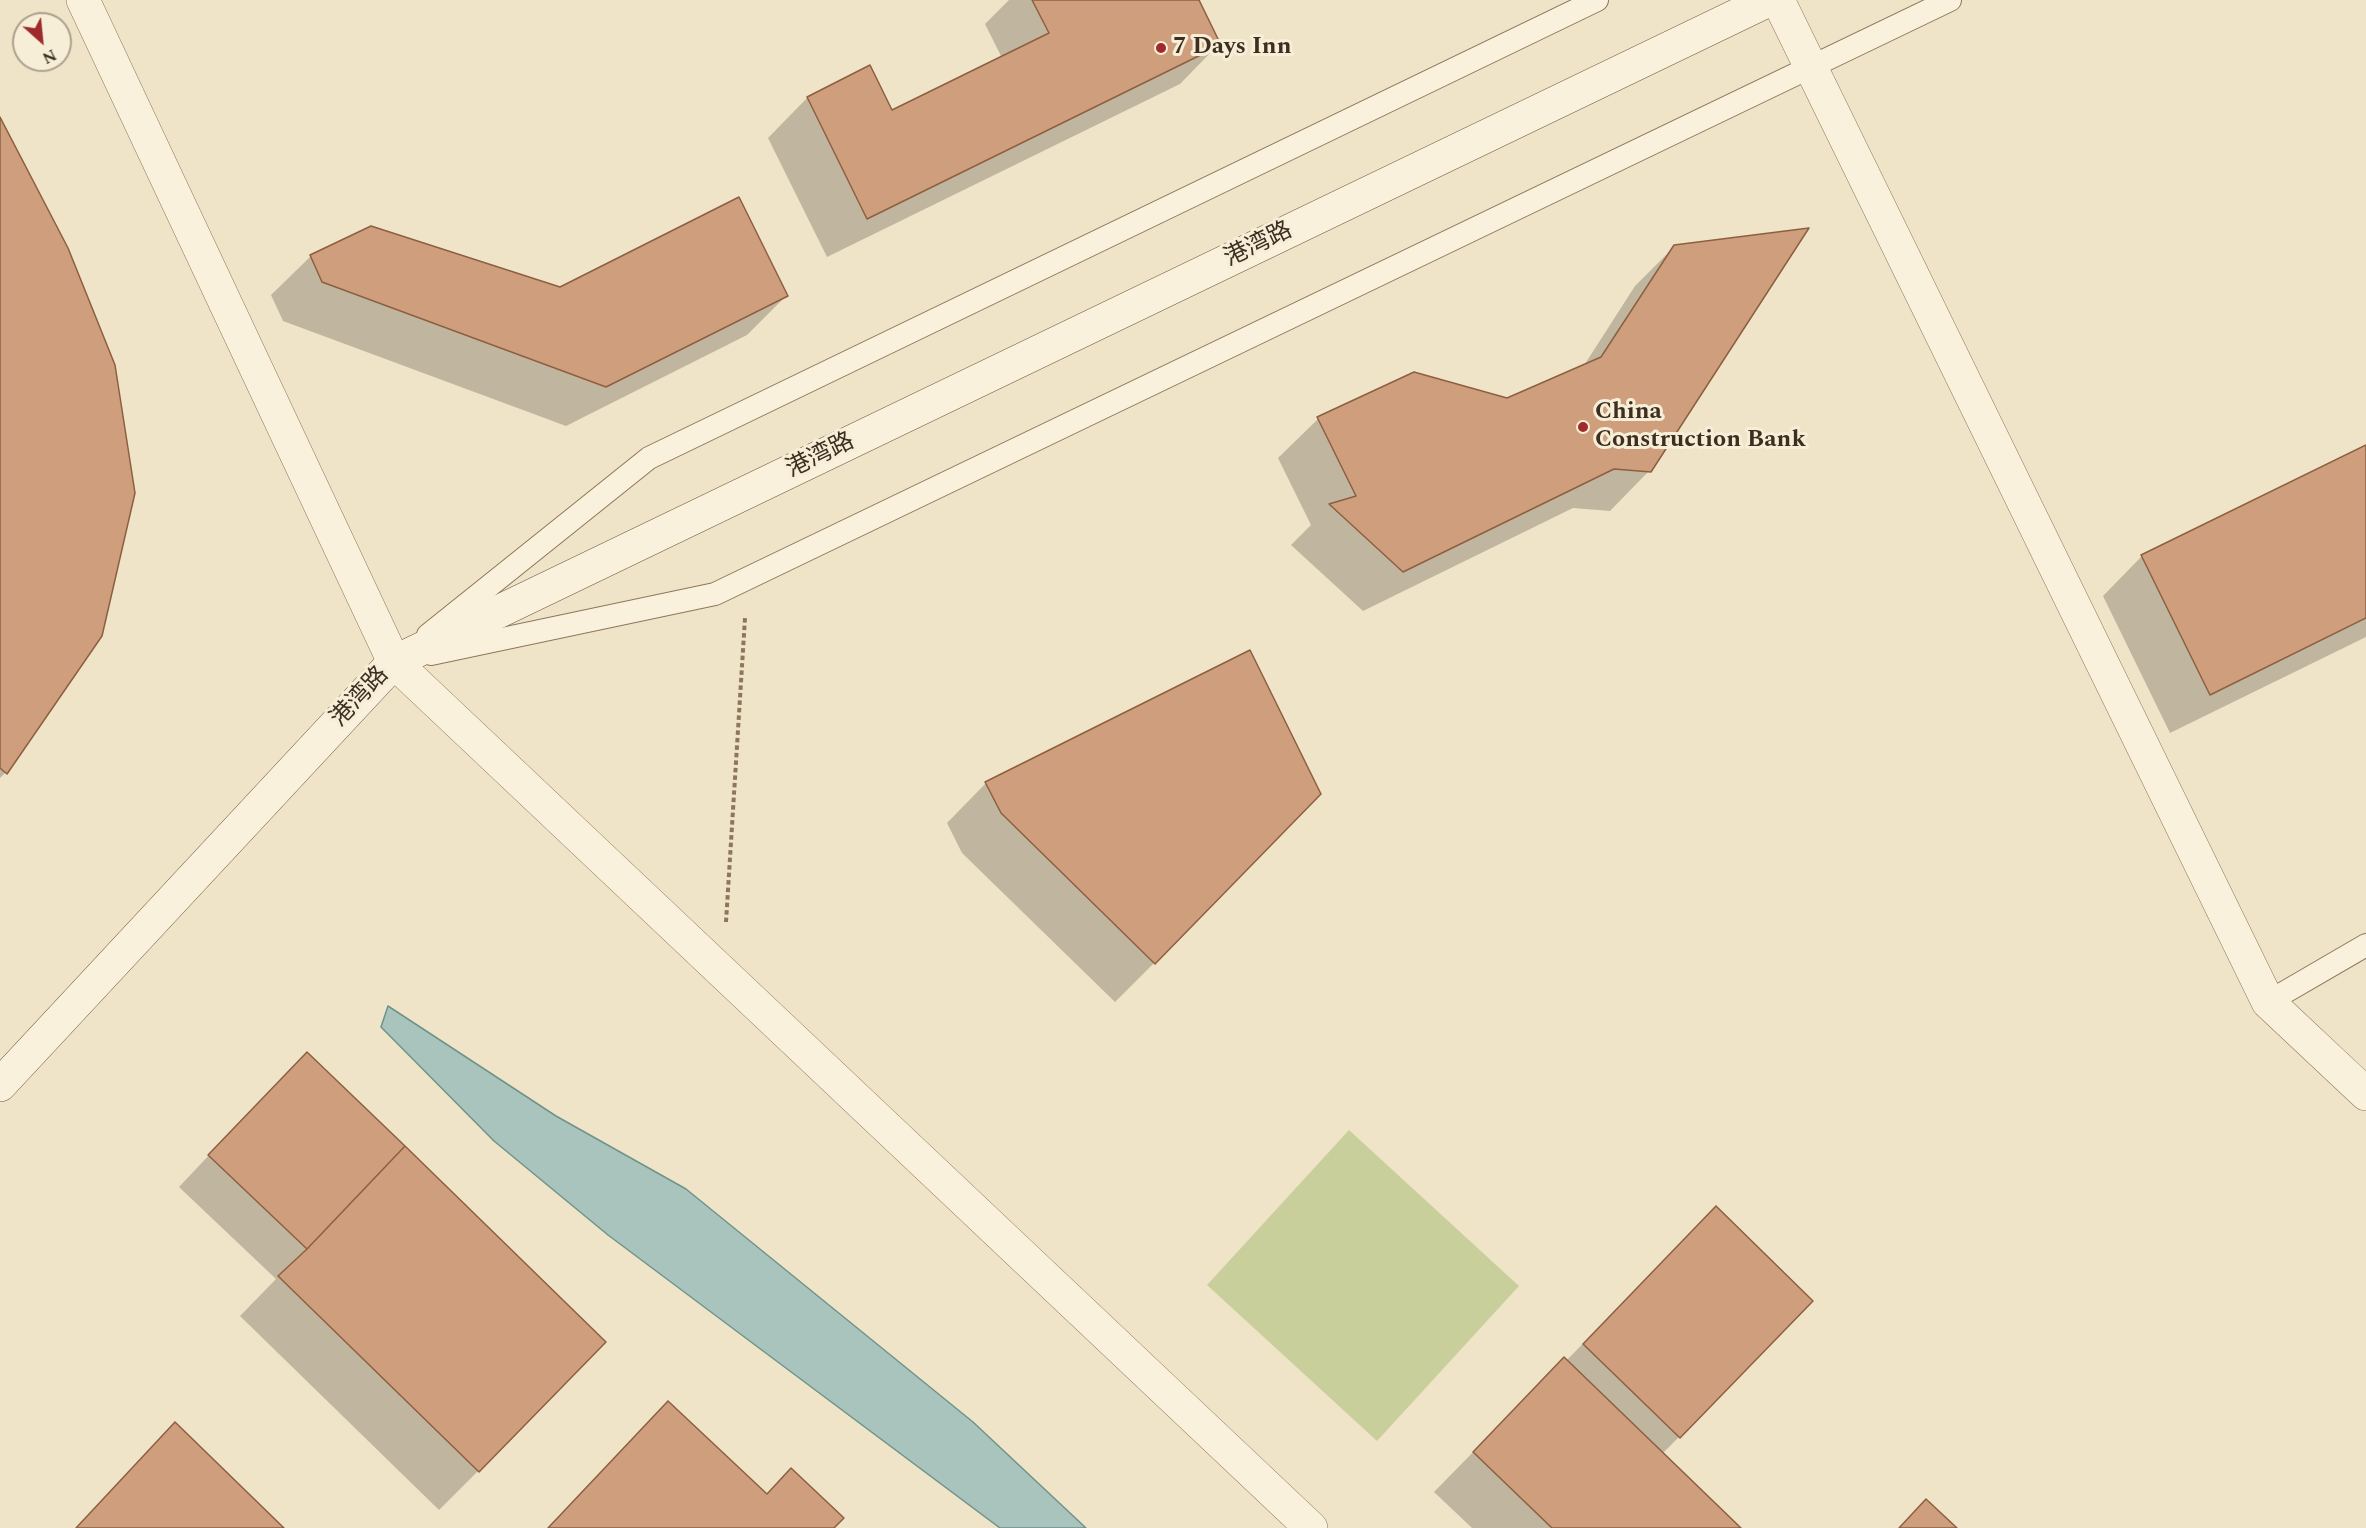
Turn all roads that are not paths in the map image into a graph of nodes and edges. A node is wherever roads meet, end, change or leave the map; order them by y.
1 (83, 0) edge
2 (1597, 0) edge
3 (1769, 0) edge
4 (1778, 0) edge
5 (1950, 0) edge
6 (1811, 67) junction
7 (394, 662) junction
8 (2366, 945) edge
9 (2268, 1002) junction
10 (0, 1085) edge
11 (2366, 1094) edge
12 (1311, 1528) edge

1 - 7 street
2 - 7 lane
3 - 7 street, 港湾路
4 - 6 street
5 - 6 lane
6 - 7 lane
6 - 9 street
7 - 10 street, 港湾路
7 - 12 street
8 - 9 lane
9 - 11 street

